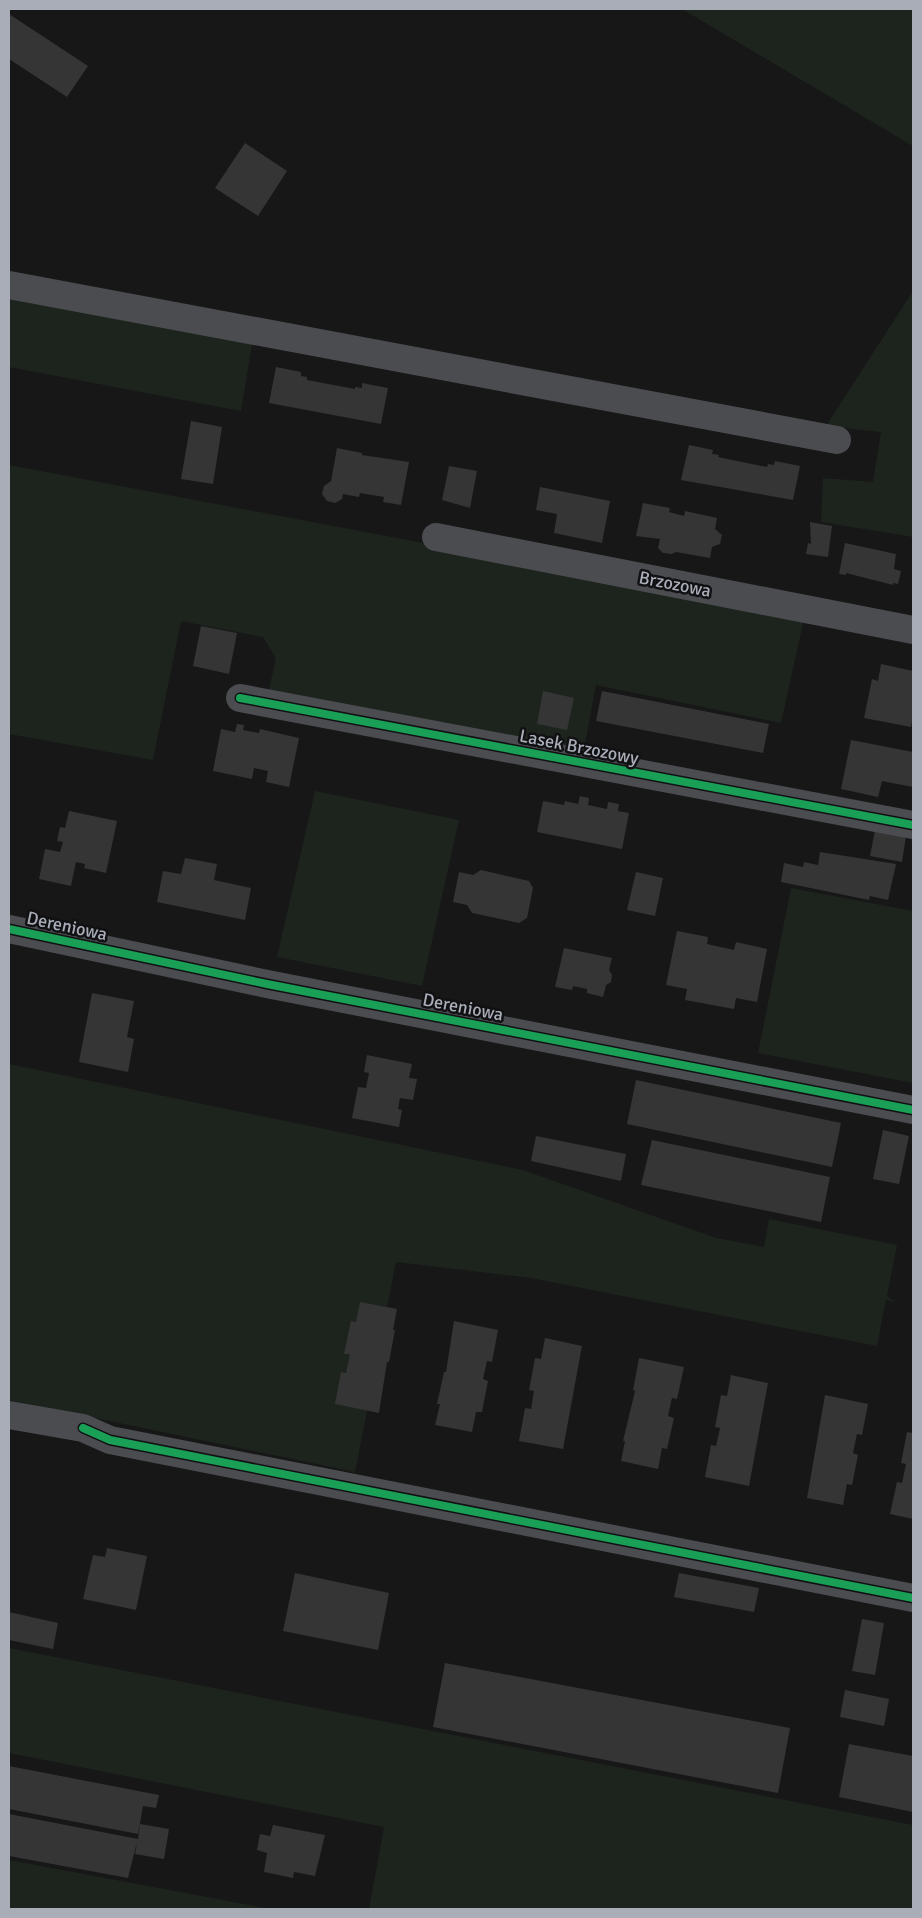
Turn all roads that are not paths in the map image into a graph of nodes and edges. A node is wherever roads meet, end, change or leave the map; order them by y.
1 (9, 285) edge
2 (837, 440) dead end
3 (436, 537) dead end
4 (913, 630) edge
5 (240, 698) dead end
6 (913, 825) edge
7 (9, 929) edge
8 (913, 1110) edge
9 (9, 1415) edge
10 (913, 1598) edge

1 - 2 street
3 - 4 street, Brzozowa
5 - 6 street, Lasek Brzozowy
7 - 8 street, Dereniowa
9 - 10 street

